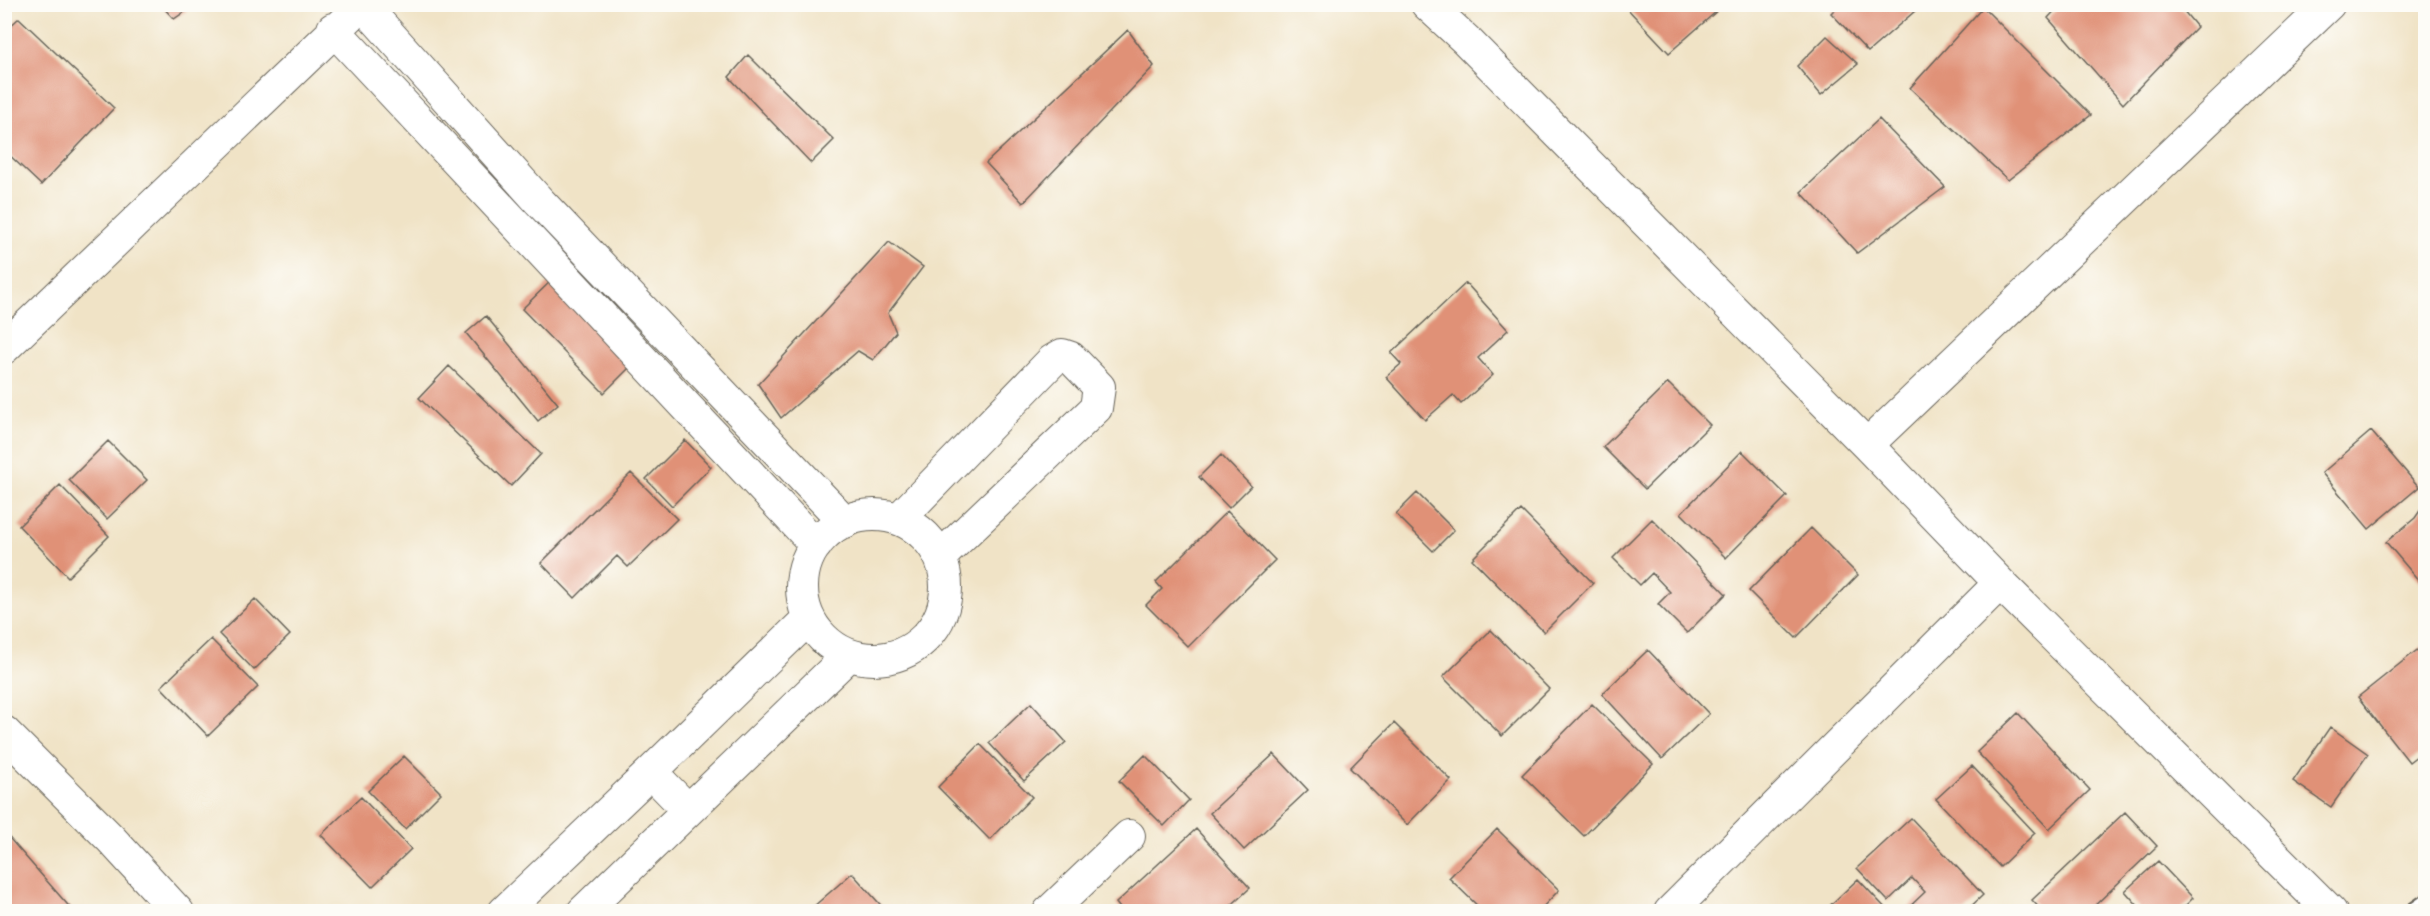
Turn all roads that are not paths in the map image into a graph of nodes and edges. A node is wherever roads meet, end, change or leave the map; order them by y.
1 (1427, 4) edge
2 (2329, 4) edge
3 (363, 5) edge
4 (333, 29) junction
5 (539, 201) junction
6 (514, 225) junction
7 (4, 348) edge
8 (1867, 445) junction
9 (779, 450) junction
10 (750, 476) junction
11 (899, 519) junction
12 (844, 522) junction
13 (816, 545) junction
14 (940, 557) junction
15 (2000, 583) junction
16 (809, 618) junction
17 (849, 655) junction
18 (4, 732) edge
19 (651, 772) junction
20 (688, 810) junction
21 (1129, 836) dead end
22 (2426, 903) edge
23 (178, 912) edge
24 (504, 912) edge
25 (583, 912) edge
26 (1049, 912) edge
27 (1670, 912) edge
28 (2331, 912) edge
29 (2413, 912) edge

1 - 8 street
2 - 8 street
3 - 4 street
3 - 5 street
4 - 6 street
4 - 7 street
5 - 6 street
5 - 9 street
6 - 10 street
8 - 15 street
9 - 10 street
9 - 12 street
10 - 13 street
11 - 12 street
11 - 14 street
11 - 14 street
12 - 13 street
13 - 16 street
14 - 17 street
15 - 27 street
15 - 28 street
16 - 17 street
16 - 19 street
17 - 20 street
18 - 23 street
19 - 20 street
19 - 24 street
20 - 25 street
21 - 26 street
22 - 29 lane

